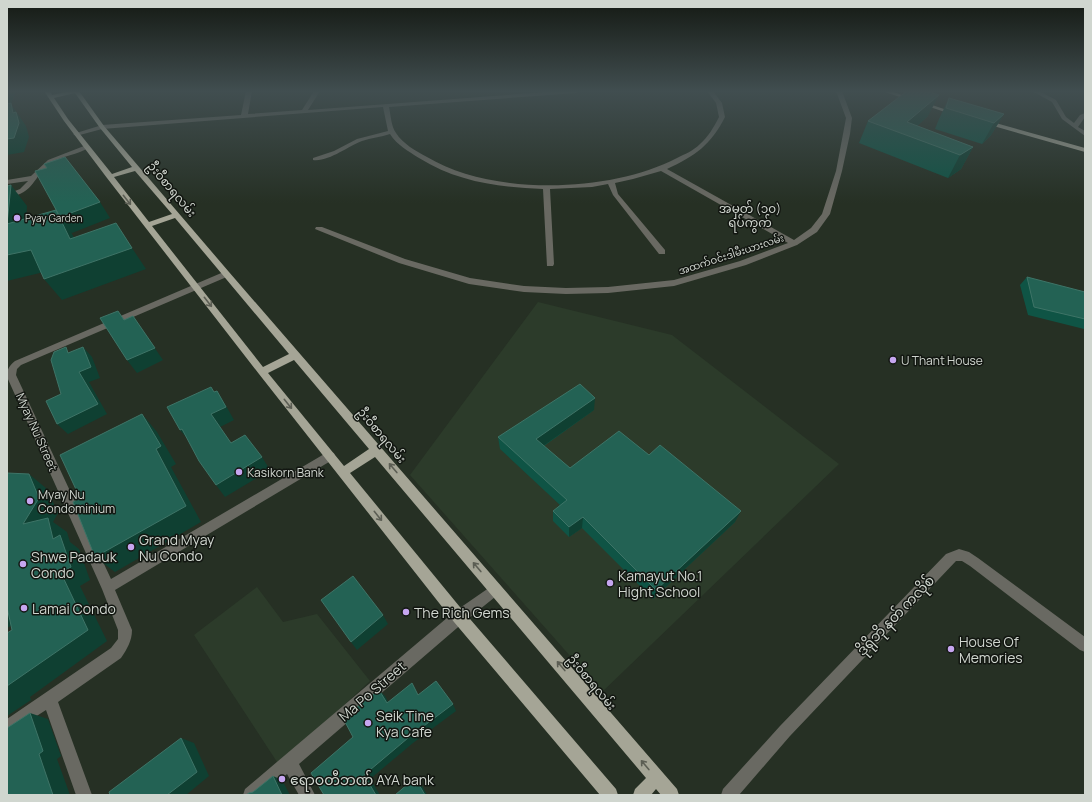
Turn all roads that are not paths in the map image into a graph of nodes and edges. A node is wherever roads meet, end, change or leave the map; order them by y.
1 (72, 128) edge
2 (97, 128) edge
3 (103, 128) edge
4 (391, 128) edge
5 (716, 128) edge
6 (847, 128) edge
7 (1007, 128) edge
8 (392, 132) junction
9 (76, 134) junction
10 (86, 147) junction
11 (1085, 150) edge
12 (315, 159) dead end
13 (137, 168) junction
14 (661, 168) junction
15 (109, 177) junction
16 (33, 178) junction
17 (7, 182) edge
18 (611, 182) junction
19 (546, 188) junction
20 (7, 196) edge
21 (177, 215) junction
22 (146, 225) junction
23 (319, 229) dead end
24 (794, 243) junction
25 (662, 252) dead end
26 (550, 264) dead end
27 (226, 274) junction
28 (196, 286) junction
29 (296, 355) junction
30 (262, 372) junction
31 (377, 450) junction
32 (330, 456) junction
33 (343, 472) junction
34 (108, 587) junction
35 (496, 589) junction
36 (459, 617) junction
37 (1085, 645) edge
38 (50, 700) junction
39 (7, 728) edge
40 (289, 762) junction
41 (656, 778) junction
42 (84, 795) edge
43 (251, 795) edge
44 (307, 795) edge
45 (610, 795) edge
46 (641, 795) edge
47 (671, 795) edge
48 (729, 795) edge

1 - 9 main road
2 - 9 street
3 - 13 main road, ဦးဝီစာရလမ်း
4 - 8 street
5 - 14 street
6 - 24 street, အထက်ဝင်းဒါမီးယားလမ်း
7 - 11 main road
8 - 12 street
8 - 19 street
9 - 10 main road
10 - 15 main road
10 - 16 street
13 - 15 main road
13 - 21 main road, ဦးဝီစာရလမ်း
14 - 18 street
14 - 24 street
15 -> 22 main road
16 - 17 street
16 - 20 street
18 - 19 street
18 - 25 street
19 - 26 street
21 - 22 main road
21 - 27 main road, ဦးဝီစာရလမ်း
22 - 28 main road
23 - 24 street, အထက်ဝင်းဒါမီးယားလမ်း
27 - 28 street, Myay Nu Street
27 - 29 main road, ဦးဝီစာရလမ်း
28 -> 30 main road
28 - 34 street, Myay Nu Street
29 - 30 main road
29 - 31 main road, ဦးဝီစာရလမ်း
30 -> 32 main road
31 - 33 main road
35 -> 31 main road, ဦးဝီစာရလမ်း
32 - 33 main road
32 - 34 street
33 -> 36 main road
34 - 38 street, Myay Nu Street
35 - 36 street, Ma Po Street
41 -> 35 main road, ဦးဝီစာရလမ်း
36 - 40 street, Ma Po Street
36 - 45 main road
37 - 48 street, ဒိုရိုဘို နတ် ကလိုစ်
38 - 39 street, Myay Nu Street
38 - 42 street
40 - 43 street, Ma Po Street
40 - 44 street
41 - 46 main road
41 - 47 main road, ဦးဝီစာရလမ်း

